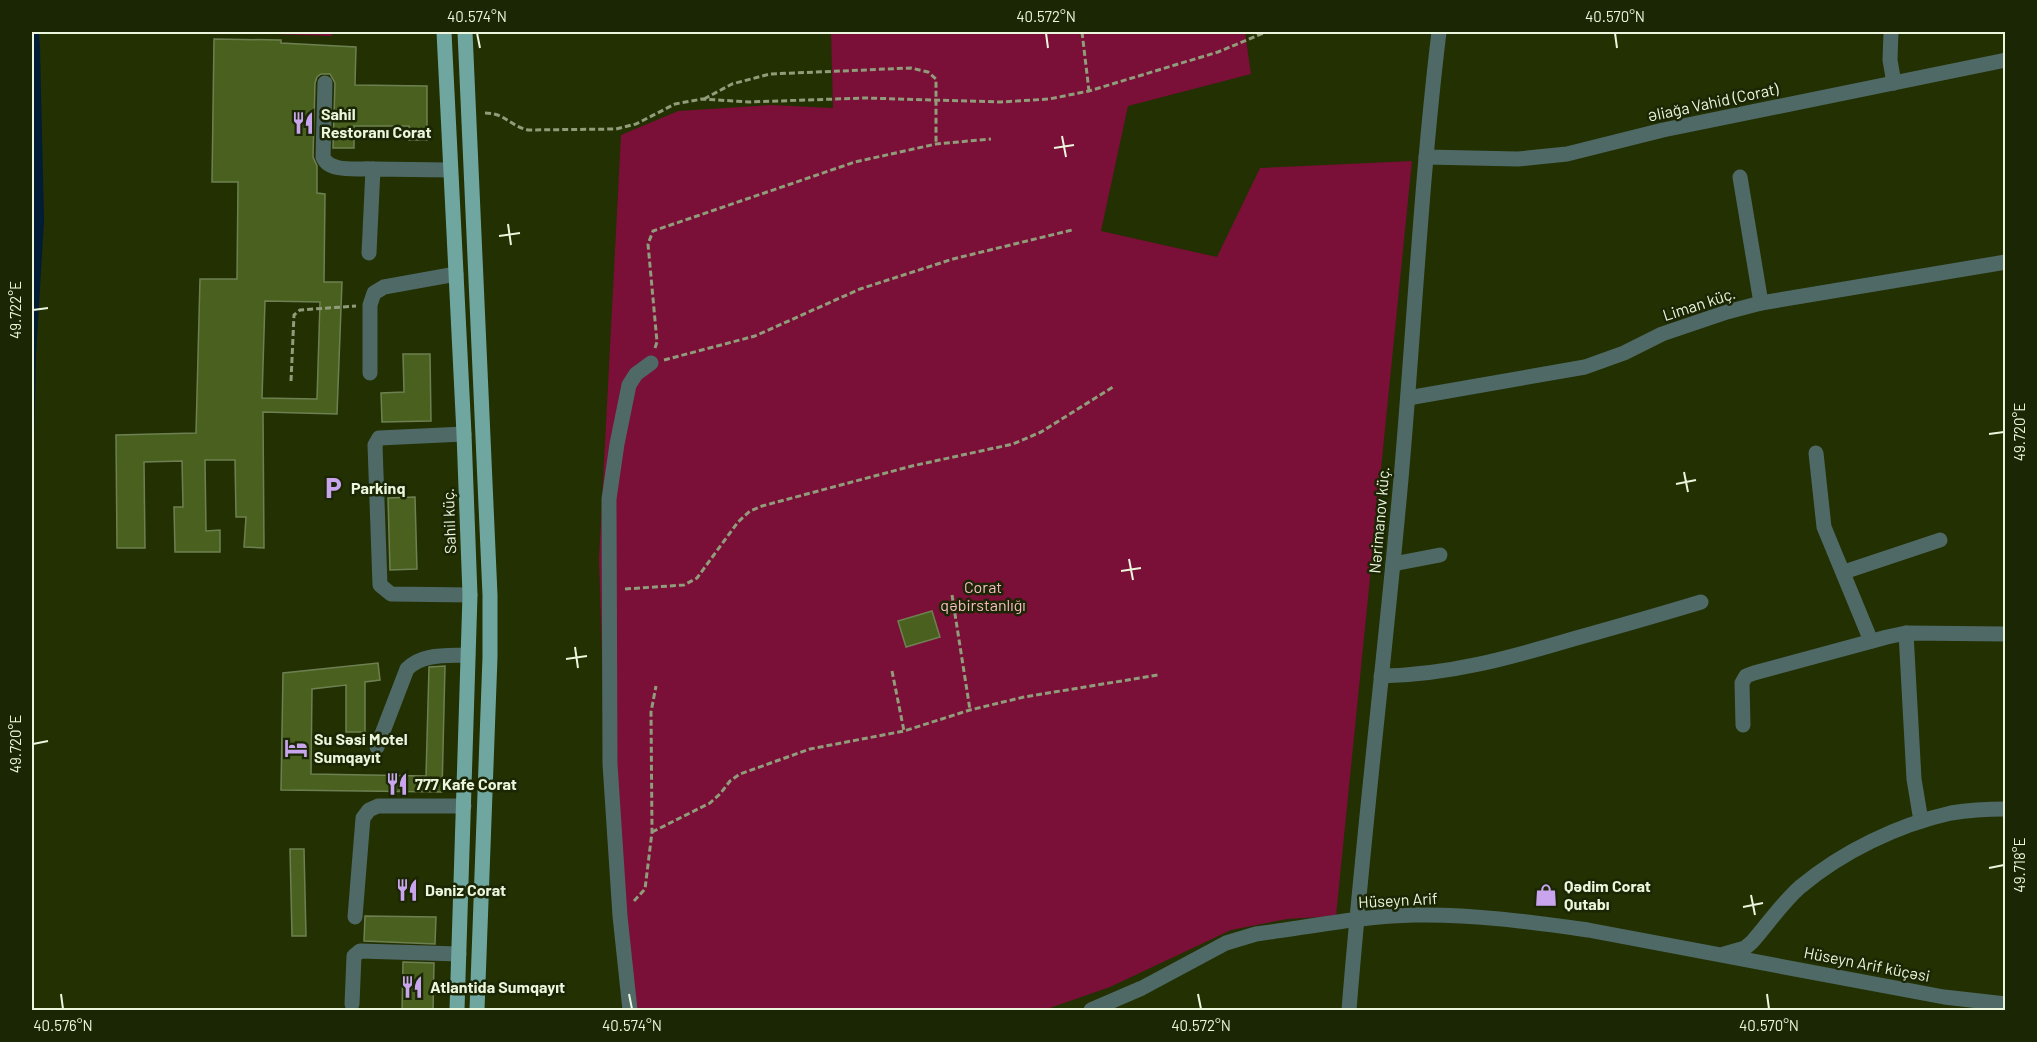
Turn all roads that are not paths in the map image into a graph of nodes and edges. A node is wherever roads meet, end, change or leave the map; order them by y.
1 (444, 32) edge
2 (465, 32) edge
3 (1439, 32) edge
4 (1891, 32) edge
5 (2006, 60) edge
6 (325, 83) dead end
7 (1893, 83) junction
8 (1426, 157) junction
9 (373, 169) junction
10 (450, 170) junction
11 (1740, 177) dead end
12 (369, 253) dead end
13 (2006, 262) edge
14 (456, 274) junction
15 (1761, 303) junction
16 (651, 363) road end
17 (370, 373) dead end
18 (1408, 398) junction
19 (464, 434) junction
20 (1816, 453) dead end
21 (1940, 540) dead end
22 (1440, 555) dead end
23 (1393, 564) junction
24 (1844, 572) junction
25 (470, 595) junction
26 (1701, 602) dead end
27 (1906, 633) junction
28 (2006, 634) edge
29 (1871, 641) junction
30 (468, 655) junction
31 (1381, 676) junction
32 (1743, 725) dead end
33 (377, 747) dead end
34 (464, 806) junction
35 (2006, 809) edge
36 (1921, 821) junction
37 (355, 917) dead end
38 (1356, 920) junction
39 (1763, 930) junction
40 (459, 954) junction
41 (1722, 955) junction
42 (1779, 966) junction
43 (352, 1004) dead end
44 (2006, 1004) edge
45 (457, 1011) edge
46 (477, 1011) edge
47 (630, 1011) edge
48 (1091, 1011) edge
49 (1349, 1011) edge

1 - 10 main road, Sahil küç.
2 - 46 main road
3 - 8 street, Nərimanov küç.
4 - 7 street
5 - 7 street, Əliağa Vahid (Corat)
6 - 9 street
7 - 8 street, Əliağa Vahid (Corat)
8 - 18 street, Nərimanov küç.
9 - 10 street
9 - 12 street
10 - 14 main road, Sahil küç.
11 - 15 street
13 - 15 street, Liman küç.
14 - 17 street
14 - 19 main road, Sahil küç.
15 - 18 street, Liman küç.
16 - 47 street
18 - 23 street, Nərimanov küç.
19 - 25 main road, Sahil küç.
19 - 25 street
20 - 24 street
21 - 24 street
22 - 23 street
23 - 31 street, Nərimanov küç.
24 - 29 street
25 - 30 main road, Sahil küç.
26 - 31 street
27 - 28 street
27 - 29 street
27 - 36 street
29 - 32 street
30 - 33 street
30 - 34 main road, Sahil küç.
31 - 38 street, Nərimanov küç.
34 - 37 street
34 - 40 main road, Sahil küç.
35 - 36 street
36 - 39 street
38 - 41 street, Hüseyn Arif
38 - 48 street, Hüseyn Arif
38 - 49 street, Nərimanov küç.
39 - 41 street
39 - 42 street
40 - 43 street
40 - 45 main road, Sahil küç.
41 - 42 street, Hüseyn Arif küçəsi
42 - 44 street, Hüseyn Arif küçəsi

